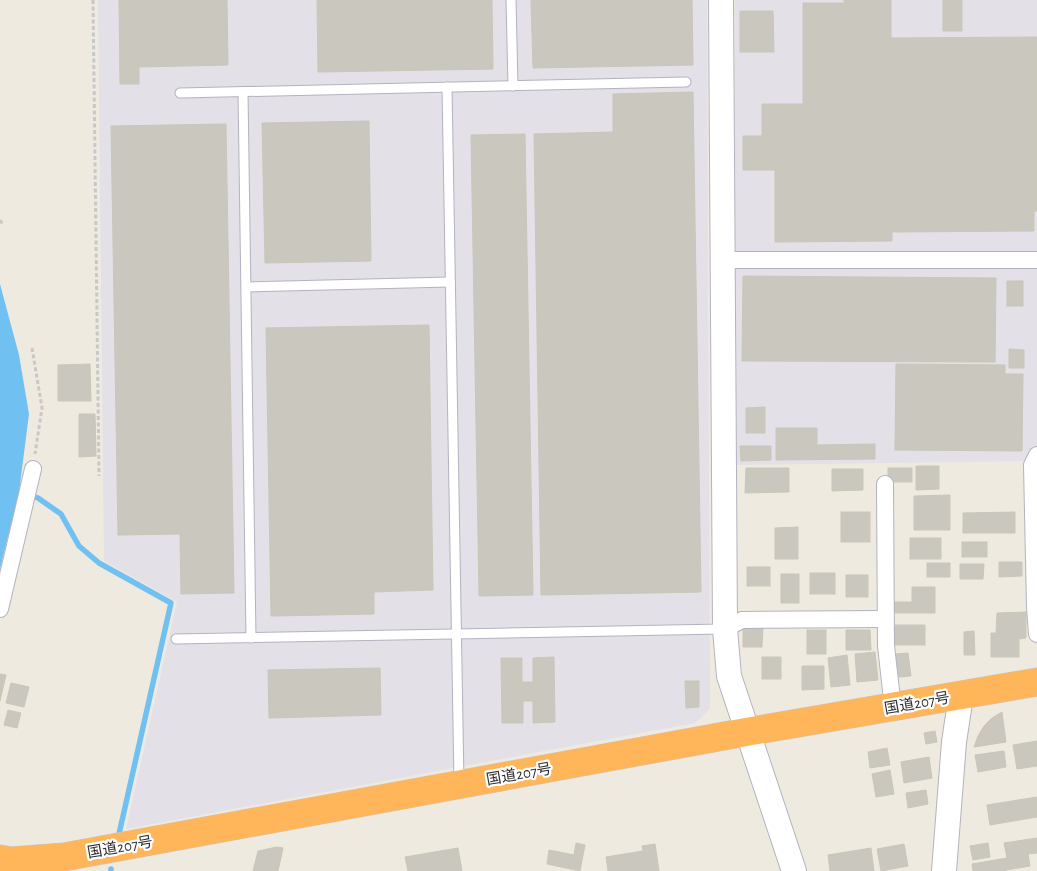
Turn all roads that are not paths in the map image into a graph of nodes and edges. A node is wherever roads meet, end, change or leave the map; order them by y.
1 (512, 0) edge
2 (721, 0) edge
3 (686, 82) dead end
4 (513, 86) junction
5 (447, 88) junction
6 (242, 92) junction
7 (180, 93) dead end
8 (723, 260) junction
9 (1037, 260) edge
10 (450, 282) junction
11 (246, 287) junction
12 (1037, 455) edge
13 (33, 469) road end
14 (885, 484) dead end
15 (0, 609) edge
16 (885, 619) junction
17 (724, 629) junction
18 (456, 634) junction
19 (1037, 634) edge
20 (251, 638) junction
21 (176, 639) dead end
22 (1037, 682) edge
23 (961, 696) junction
24 (893, 708) junction
25 (746, 732) junction
26 (459, 785) junction
27 (0, 859) edge
28 (65, 864) edge
29 (794, 871) edge
30 (944, 871) edge

1 - 4 lane
2 - 8 street
3 - 4 lane
4 - 5 lane
5 - 6 lane
5 - 10 lane
6 - 7 lane
6 - 11 lane
8 - 9 street
8 - 17 street
10 - 11 lane
10 - 18 lane
11 - 20 lane
12 - 19 street
13 - 15 street
14 - 16 street
16 - 17 street
16 - 24 street
17 - 18 lane
17 - 25 street
18 - 20 lane
18 - 26 lane
20 - 21 lane
22 - 23 highway, 国道207号
23 - 24 highway, 国道207号
23 - 30 street
24 - 25 highway, 国道207号
25 - 26 highway, 国道207号
25 - 29 street
26 - 28 highway, 国道207号
27 - 28 highway, 国道207号

